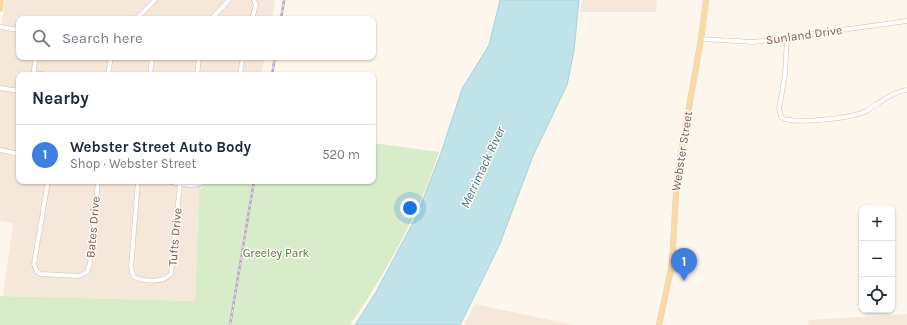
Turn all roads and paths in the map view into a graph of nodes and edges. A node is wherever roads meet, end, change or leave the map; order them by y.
1 (1, 0) edge
2 (156, 0) edge
3 (229, 0) edge
4 (254, 0) edge
5 (706, 0) edge
6 (0, 9) edge
7 (141, 16) edge
8 (214, 16) edge
9 (253, 16) edge
10 (907, 21) edge
11 (0, 27) edge
12 (16, 30) edge
13 (787, 38) junction
14 (701, 39) junction
15 (35, 60) edge
16 (110, 60) edge
17 (152, 60) edge
18 (199, 60) edge
19 (242, 60) edge
20 (33, 72) edge
21 (108, 72) edge
22 (150, 72) edge
23 (197, 72) edge
24 (240, 72) edge
25 (0, 88) edge
26 (907, 90) edge
27 (16, 91) edge
28 (0, 150) edge
29 (16, 153) edge
30 (47, 184) edge
31 (98, 184) edge
32 (138, 184) edge
33 (178, 184) edge
34 (659, 325) edge

1 - 6 main road
2 - 7 street
3 - 8 street
4 - 9 street
5 - 14 main road, Webster Street
10 - 13 street, Sunland Drive
11 - 12 street
13 - 14 street, Sunland Drive
13 - 26 street
14 - 34 main road, Webster Street
15 - 20 street
16 - 21 street
17 - 22 street
18 - 23 street
19 - 24 street
25 - 27 street
28 - 29 street
30 - 31 street, Bates Drive
32 - 33 street, Tufts Drive

